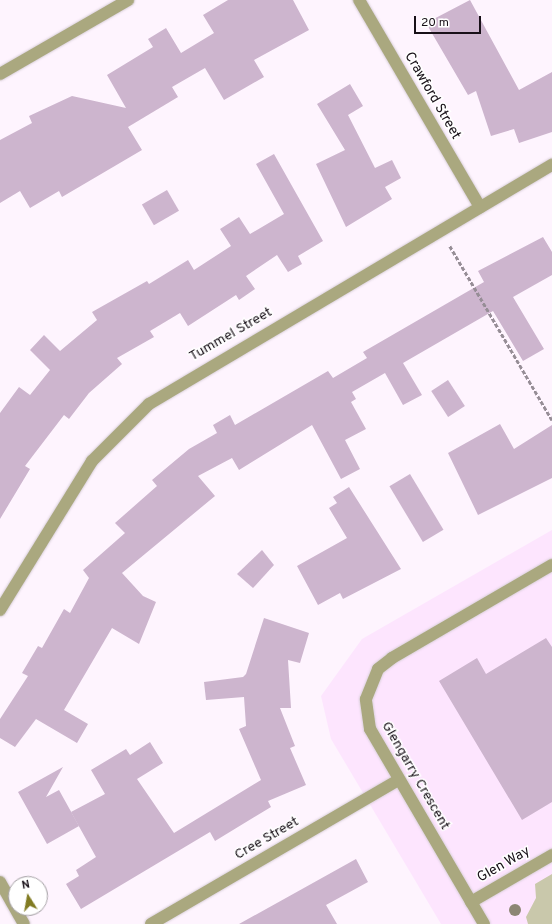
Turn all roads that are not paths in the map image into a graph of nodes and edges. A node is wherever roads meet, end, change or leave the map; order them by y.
1 (128, 0) edge
2 (359, 0) edge
3 (0, 74) edge
4 (552, 165) edge
5 (480, 207) junction
6 (552, 565) edge
7 (0, 610) edge
8 (398, 780) junction
9 (552, 855) edge
10 (0, 882) edge
11 (471, 902) junction
12 (24, 924) edge
13 (151, 924) edge
14 (484, 924) edge

1 - 3 street
2 - 5 street, Crawford Street
4 - 5 street, Tummel Street
5 - 7 street, Tummel Street
6 - 8 street, Glengarry Crescent
8 - 11 street, Glengarry Crescent
8 - 13 street, Cree Street
9 - 11 street, Glen Way
10 - 12 street
11 - 14 street, Glengarry Crescent

